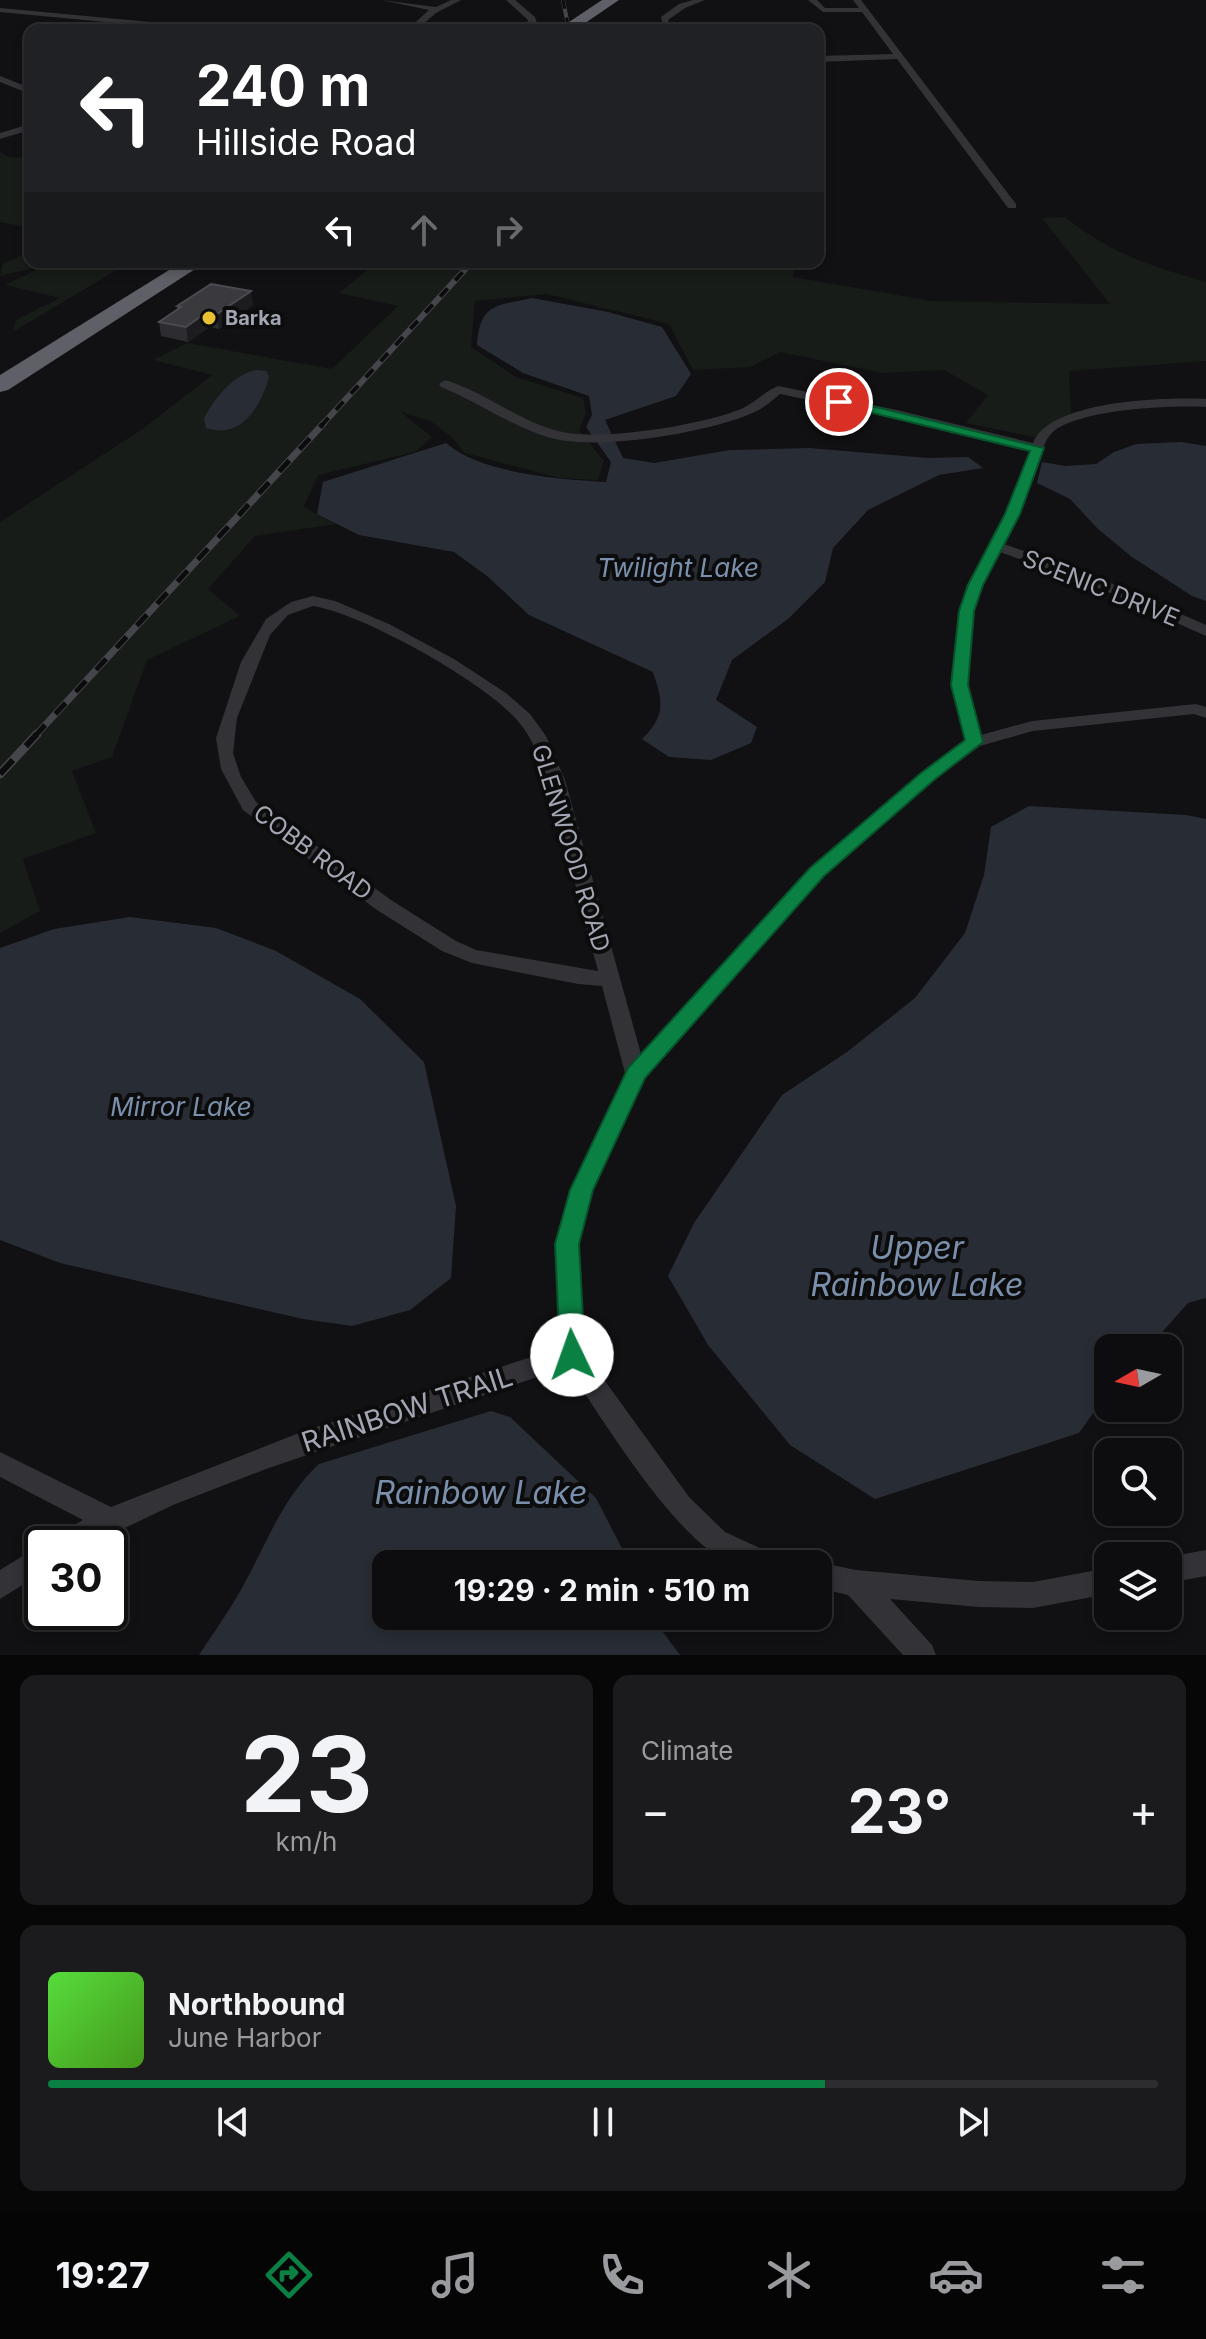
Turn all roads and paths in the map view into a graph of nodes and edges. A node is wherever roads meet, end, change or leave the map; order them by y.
1 (385, 0) edge
2 (457, 0) edge
3 (510, 0) edge
4 (701, 0) edge
5 (812, 0) edge
6 (857, 0) edge
7 (618, 4) edge
8 (435, 9) junction
9 (0, 10) edge
10 (864, 10) junction
11 (150, 24) edge
12 (418, 24) edge
13 (532, 24) edge
14 (577, 24) edge
15 (596, 24) edge
16 (666, 24) edge
17 (900, 56) junction
18 (824, 59) edge
19 (0, 79) edge
20 (24, 89) edge
21 (24, 129) edge
22 (0, 136) edge
23 (1012, 206) dead end
24 (157, 268) edge
25 (186, 268) edge
26 (0, 365) edge
27 (445, 384) dead end
28 (0, 385) edge
29 (1206, 403) edge
30 (1037, 448) junction
31 (996, 546) junction
32 (317, 601) joint
33 (1206, 631) edge
34 (1203, 709) edge
35 (974, 742) junction
36 (610, 979) junction
37 (636, 1073) junction
38 (572, 1355) junction
39 (0, 1464) edge
40 (108, 1519) junction
41 (96, 1526) edge
42 (735, 1550) edge
43 (1206, 1563) edge
44 (1182, 1567) edge
45 (24, 1569) edge
46 (832, 1578) edge
47 (856, 1583) junction
48 (1094, 1584) edge
49 (0, 1586) edge
50 (922, 1655) edge

1 - 8 street
2 - 8 street
3 - 13 street
4 - 16 street
5 - 10 street
6 - 10 street
7 - 14 highway
7 - 15 highway
8 - 12 street
9 - 11 street
10 - 17 street
17 - 18 street
17 - 23 street
19 - 20 street
21 - 22 street
24 - 26 highway
25 - 28 highway
27 - 30 street
29 - 30 street
30 - 31 street
31 - 33 street, SCENIC DRIVE
31 - 35 street
32 - 36 street, GLENWOOD ROAD
32 - 36 street, COBB ROAD
34 - 35 street
35 - 37 street
36 - 37 street, GLENWOOD ROAD
37 - 38 street
38 - 40 street, RAINBOW TRAIL
38 - 42 street
39 - 40 street
40 - 41 street, RAINBOW TRAIL
43 - 44 street
45 - 49 street
46 - 47 street
47 - 48 street
47 - 50 street

